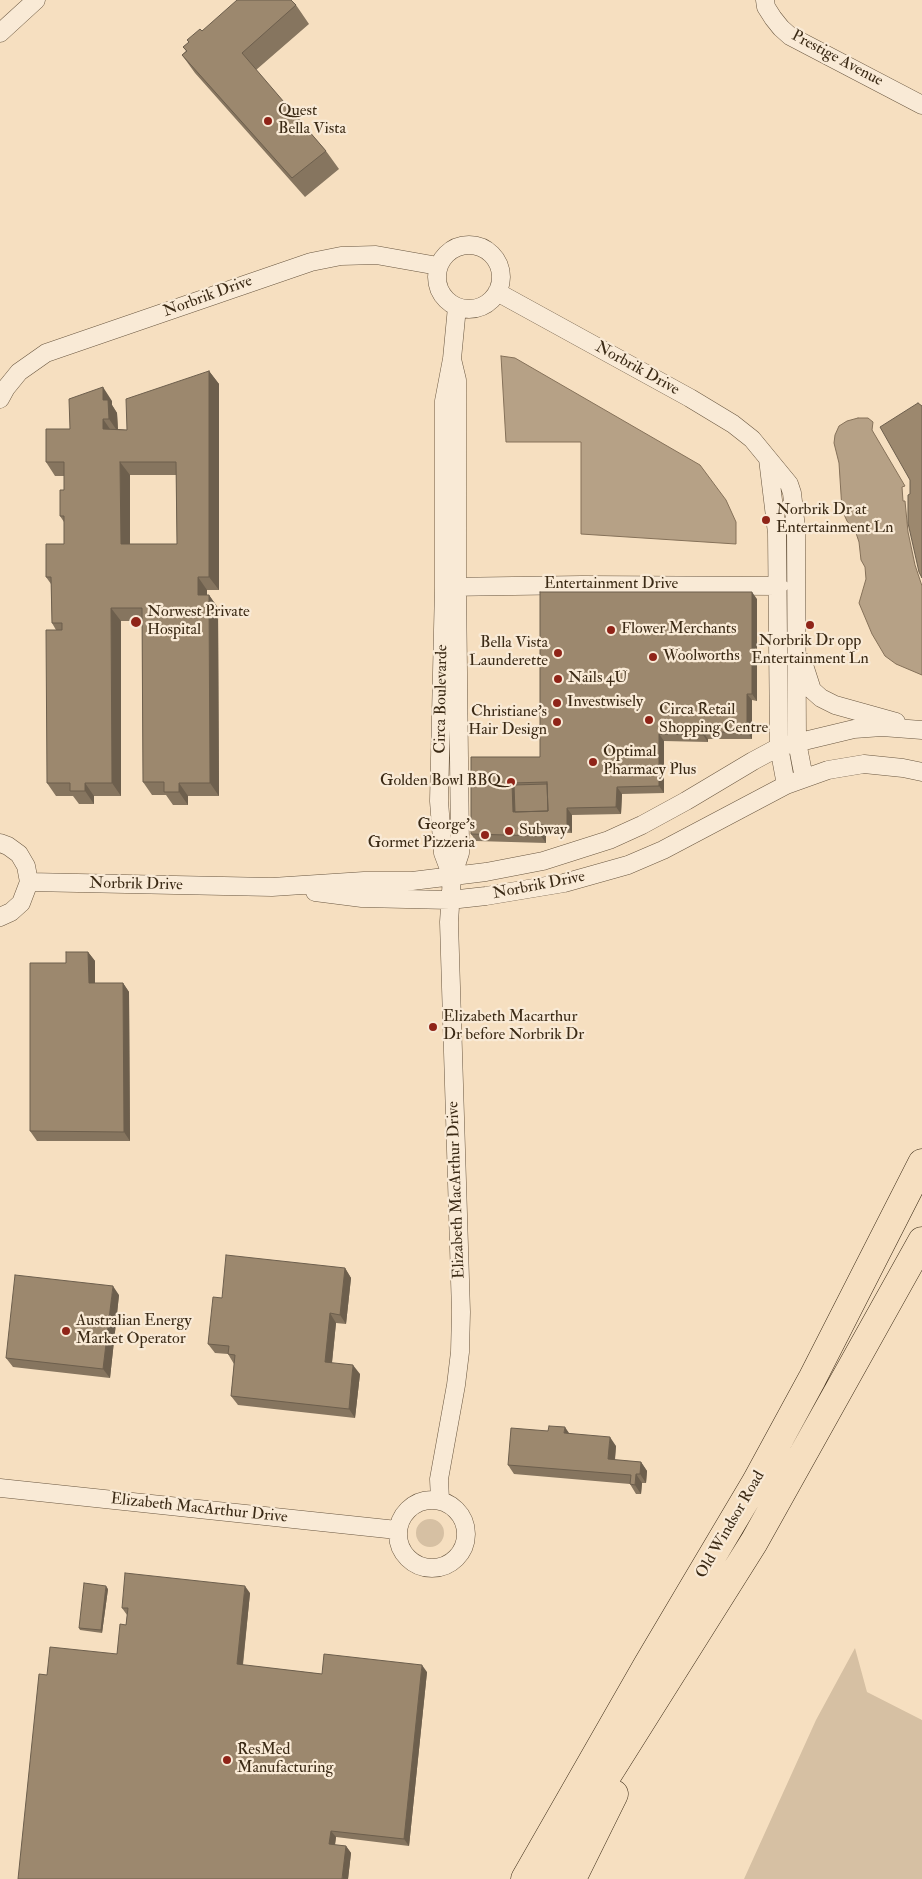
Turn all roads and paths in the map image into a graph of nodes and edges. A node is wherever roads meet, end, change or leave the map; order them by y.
1 (36, 0) edge
2 (765, 0) edge
3 (0, 33) edge
4 (922, 105) edge
5 (438, 266) junction
6 (497, 292) junction
7 (457, 307) junction
8 (0, 399) edge
9 (768, 458) junction
10 (450, 586) junction
11 (779, 586) junction
12 (796, 640) junction
13 (922, 729) edge
14 (797, 742) junction
15 (779, 747) junction
16 (922, 772) edge
17 (804, 778) junction
18 (786, 785) junction
19 (0, 843) edge
20 (452, 877) junction
21 (29, 882) junction
22 (272, 886) junction
23 (450, 900) junction
24 (0, 917) edge
25 (922, 1163) edge
26 (922, 1241) edge
27 (0, 1488) edge
28 (440, 1500) junction
29 (397, 1530) junction
30 (648, 1664) junction
31 (678, 1665) junction
32 (506, 1879) edge
33 (525, 1879) edge
34 (548, 1879) edge
35 (572, 1879) edge

1 - 3 street
2 - 4 street, Prestige Avenue
5 - 6 street
5 - 7 street
5 - 8 street, Norbrik Drive
6 - 7 street
6 - 9 street, Norbrik Drive
7 - 10 street, Circa Boulevarde
9 - 11 street
9 - 12 street, Norbrik Drive
10 - 11 street, Entertainment Drive
10 - 20 street, Circa Boulevarde
11 - 15 street
12 - 13 street, Norbrik Drive
12 - 14 street, Norbrik Drive
13 - 14 street, Norbrik Drive
14 - 15 street, Norbrik Drive
14 - 17 street, Norbrik Drive
15 - 18 street
15 - 20 street, Norbrik Drive
16 - 17 street, Norbrik Drive
17 - 18 street, Norbrik Drive
18 - 23 street, Norbrik Drive
19 - 21 street
20 - 22 street, Norbrik Drive
20 - 23 street, Elizabeth MacArthur Drive
21 - 22 street, Norbrik Drive
21 - 24 street
22 - 23 street, Norbrik Drive
23 - 28 street, Elizabeth MacArthur Drive
25 - 30 highway, Old Windsor Road
26 - 31 highway, Old Windsor Road
27 - 29 street, Elizabeth MacArthur Drive
28 - 29 street
28 - 29 street
30 - 32 highway
30 - 33 highway, Old Windsor Road
31 - 34 highway, Old Windsor Road
31 - 35 highway

